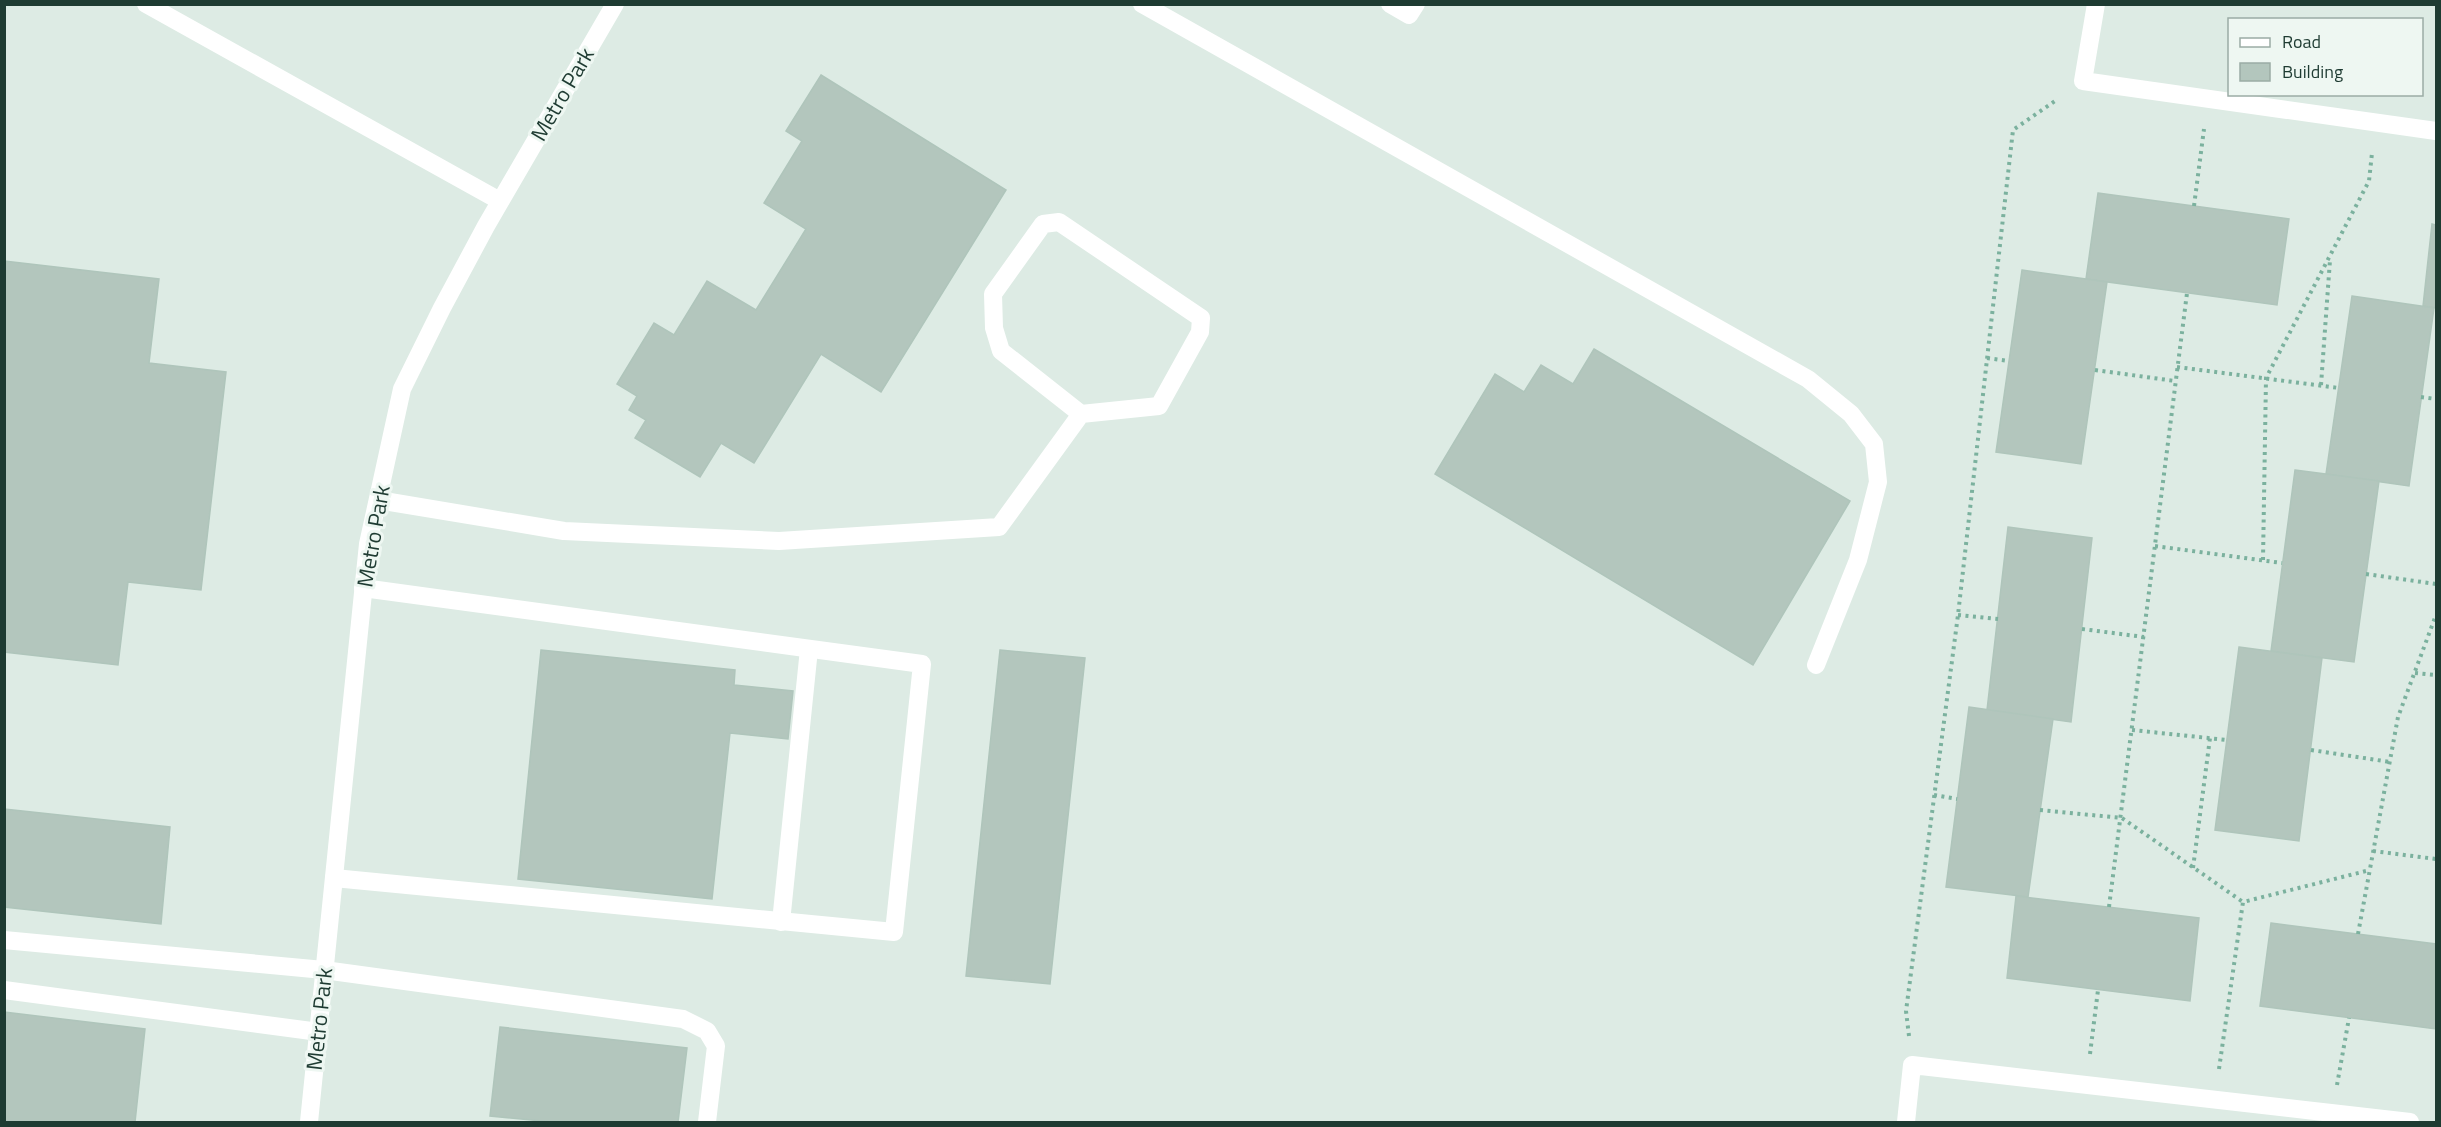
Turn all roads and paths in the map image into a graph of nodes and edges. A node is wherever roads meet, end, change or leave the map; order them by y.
1 (146, 4) edge
2 (615, 4) edge
3 (1142, 4) edge
4 (1390, 4) edge
5 (1416, 4) edge
6 (2096, 4) edge
7 (2084, 81) junction
8 (2208, 99) junction
9 (2375, 122) junction
10 (2436, 130) edge
11 (500, 201) junction
12 (2194, 206) dead end
13 (2330, 256) junction
14 (2187, 293) dead end
15 (1987, 358) junction
16 (2009, 360) dead end
17 (2177, 367) junction
18 (2095, 370) dead end
19 (2266, 378) junction
20 (2175, 381) junction
21 (2321, 386) junction
22 (2339, 388) dead end
23 (2421, 397) dead end
24 (2436, 399) edge
25 (1081, 414) junction
26 (378, 500) junction
27 (2155, 546) junction
28 (2263, 560) junction
29 (2282, 563) dead end
30 (2366, 574) dead end
31 (2436, 584) edge
32 (363, 588) junction
33 (1958, 615) junction
34 (2436, 615) edge
35 (1998, 619) dead end
36 (2082, 629) dead end
37 (2144, 638) junction
38 (809, 649) junction
39 (1816, 665) dead end
40 (2415, 673) junction
41 (2436, 675) edge
42 (2132, 730) junction
43 (2211, 738) junction
44 (2227, 740) dead end
45 (2310, 750) dead end
46 (2390, 762) junction
47 (1934, 795) junction
48 (1957, 799) dead end
49 (2040, 810) dead end
50 (2121, 818) junction
51 (2373, 851) junction
52 (2436, 859) edge
53 (2193, 868) junction
54 (2370, 870) junction
55 (334, 879) junction
56 (2243, 902) junction
57 (2109, 907) dead end
58 (782, 922) junction
59 (2358, 934) dead end
60 (4, 940) edge
61 (324, 970) junction
62 (4, 990) edge
63 (2098, 990) dead end
64 (2349, 1018) dead end
65 (319, 1032) junction
66 (1912, 1065) junction
67 (2087, 1085) junction
68 (2215, 1100) junction
69 (2331, 1113) junction
70 (309, 1122) edge
71 (707, 1122) edge
72 (1906, 1122) edge
73 (2410, 1122) edge

1 - 11 street
2 - 11 street, Metro Park
3 - 39 street
4 - 5 street
6 - 7 street
7 - 8 street
7 - 15 path
8 - 9 street
8 - 12 path
9 - 10 street
9 - 13 path
11 - 26 street, Metro Park
13 - 19 path
13 - 21 path
14 - 17 path
15 - 16 path
15 - 33 path
17 - 19 path
17 - 20 path
18 - 20 path
19 - 21 path
19 - 28 path
20 - 27 path
21 - 22 path
23 - 24 path
25 - 25 street
25 - 26 street
26 - 32 street, Metro Park
27 - 28 path
27 - 37 path
28 - 29 path
30 - 31 path
32 - 38 street
32 - 55 street, Metro Park
33 - 35 path
33 - 47 path
34 - 40 path
36 - 37 path
37 - 42 path
38 - 58 street
38 - 58 street
40 - 41 path
40 - 46 path
42 - 43 path
42 - 50 path
43 - 44 path
43 - 53 path
45 - 46 path
46 - 51 path
47 - 48 path
47 - 66 path
49 - 50 path
50 - 53 path
50 - 57 path
51 - 52 path
51 - 54 path
53 - 56 path
54 - 56 path
54 - 59 path
55 - 58 street
55 - 61 street, Metro Park
56 - 68 path
60 - 61 street
61 - 65 street, Metro Park
61 - 71 street
62 - 65 street
63 - 67 path
64 - 69 path
65 - 70 street, Metro Park
66 - 67 street
66 - 72 street
67 - 68 street
68 - 69 street
69 - 73 street

